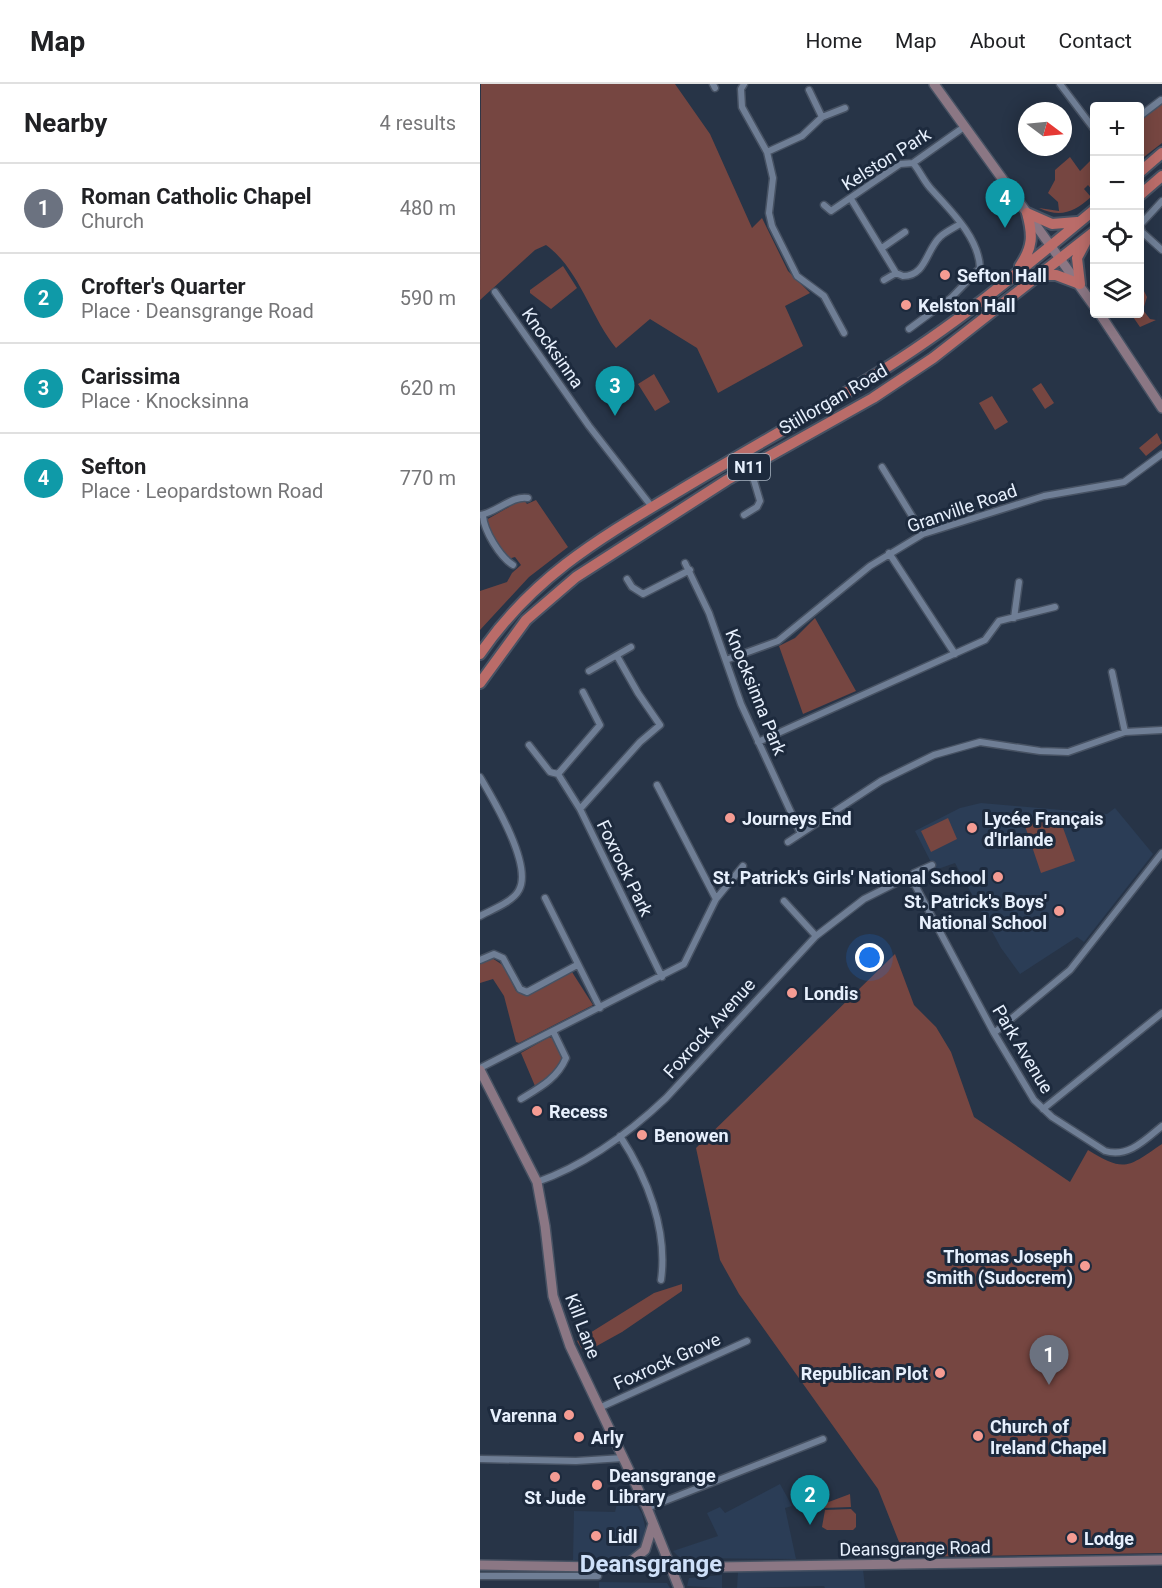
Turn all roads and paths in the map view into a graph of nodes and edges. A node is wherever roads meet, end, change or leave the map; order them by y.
1 (744, 84) edge
2 (933, 84) edge
3 (1063, 85) edge
4 (809, 90) dead end
5 (1161, 100) edge
6 (845, 108) dead end
7 (1144, 113) edge
8 (822, 117) junction
9 (1090, 122) edge
10 (964, 127) junction
11 (767, 152) junction
12 (1162, 153) edge
13 (913, 163) junction
14 (1144, 169) edge
15 (1160, 178) edge
16 (1144, 192) edge
17 (851, 199) junction
18 (1162, 201) edge
19 (824, 205) dead end
20 (1027, 213) junction
21 (1090, 214) edge
22 (1080, 221) junction
23 (960, 224) junction
24 (905, 232) dead end
25 (1090, 235) edge
26 (1090, 236) edge
27 (1052, 245) junction
28 (882, 248) junction
29 (1162, 250) edge
30 (1062, 259) junction
31 (896, 273) junction
32 (1013, 275) junction
33 (1040, 275) junction
34 (884, 280) dead end
35 (1080, 284) junction
36 (495, 292) dead end
37 (1090, 299) edge
38 (1103, 318) edge
39 (909, 329) dead end
40 (844, 333) dead end
41 (1162, 408) edge
42 (1162, 454) edge
43 (750, 466) junction
44 (882, 467) dead end
45 (528, 498) dead end
46 (652, 507) junction
47 (482, 515) edge
48 (744, 515) dead end
49 (922, 534) junction
50 (889, 553) junction
51 (685, 562) dead end
52 (513, 565) dead end
53 (690, 570) junction
54 (627, 579) dead end
55 (1019, 582) dead end
56 (1054, 607) dead end
57 (1014, 618) junction
58 (632, 647) dead end
59 (480, 654) edge
60 (955, 654) junction
61 (617, 656) junction
62 (726, 660) junction
63 (589, 671) dead end
64 (1112, 672) dead end
65 (480, 683) edge
66 (583, 692) dead end
67 (1162, 730) edge
68 (1125, 732) junction
69 (758, 742) junction
70 (529, 745) dead end
71 (558, 774) junction
72 (480, 777) edge
73 (657, 785) dead end
74 (580, 809) junction
75 (800, 832) junction
76 (788, 843) dead end
77 (1162, 853) edge
78 (932, 865) dead end
79 (743, 866) dead end
80 (910, 880) junction
81 (545, 898) dead end
82 (716, 899) junction
83 (784, 902) dead end
84 (480, 916) edge
85 (816, 936) junction
86 (480, 960) edge
87 (577, 965) junction
88 (662, 977) junction
89 (600, 1008) junction
90 (1162, 1013) edge
91 (553, 1031) junction
92 (994, 1033) junction
93 (480, 1069) edge
94 (521, 1099) dead end
95 (1043, 1109) junction
96 (1162, 1127) edge
97 (620, 1136) junction
98 (537, 1182) junction
99 (662, 1280) dead end
100 (747, 1341) dead end
101 (599, 1408) junction
102 (823, 1439) dead end
103 (623, 1458) junction
104 (480, 1459) edge
105 (646, 1508) junction
106 (653, 1524) junction
107 (1162, 1560) edge
108 (480, 1565) edge
109 (669, 1567) junction
110 (623, 1568) junction
111 (480, 1576) edge
112 (598, 1576) dead end
113 (679, 1588) edge

1 - 11 street
2 - 10 main road
3 - 9 street
4 - 8 street
5 - 7 street
6 - 8 street
8 - 11 street
10 - 13 street, Kelston Park
10 - 20 main road
11 - 40 street
12 - 14 highway
13 - 17 street, Kelston Park
13 - 23 street
15 - 16 highway
17 - 19 street, Kelston Park
17 - 28 street
18 - 29 street
20 - 22 highway
20 - 27 main road
20 - 32 highway, N11
21 - 22 highway, Stillorgan Road / N11
22 - 27 highway, Stillorgan Road / N11
23 - 31 street
23 - 39 street
24 - 28 street
25 - 30 highway, Stillorgan Road / N11
26 - 35 highway, N11
27 - 30 main road
27 - 32 highway, Stillorgan Road / N11
28 - 31 street
30 - 33 highway, Stillorgan Road / N11
30 - 35 main road
31 - 34 street
32 - 46 highway, Stillorgan Road / N11
33 - 35 highway
33 - 43 highway, Stillorgan Road / N11
35 - 37 main road
36 - 46 street, Knocksinna
38 - 41 main road
42 - 49 street, Granville Road
43 - 48 street
43 - 65 highway, Stillorgan Road / N11
44 - 49 street
45 - 47 street
46 - 59 highway, Stillorgan Road / N11
47 - 52 street
49 - 50 street, Granville Road
50 - 60 street
50 - 62 street, Granville Road
51 - 53 street, Knocksinna Park
53 - 54 street
53 - 62 street, Knocksinna Park
55 - 57 street
56 - 57 street
57 - 60 street
58 - 61 street
60 - 69 street
61 - 63 street
61 - 74 street
62 - 69 street, Knocksinna Park
64 - 68 street
66 - 71 street
67 - 68 street
68 - 75 street
69 - 75 street, Knocksinna Park
70 - 71 street, Foxrock Park
71 - 74 street, Foxrock Park
72 - 84 street
73 - 82 street
74 - 88 street, Foxrock Park
75 - 76 street
77 - 92 street
78 - 80 street, Foxrock Avenue
79 - 82 street
80 - 85 street, Foxrock Avenue
80 - 92 street, Park Avenue
81 - 87 street
82 - 88 street
83 - 85 street
85 - 97 street, Foxrock Avenue
86 - 87 street
87 - 89 street
88 - 89 street
89 - 91 street
90 - 95 street
91 - 93 street
91 - 94 street
92 - 95 street, Park Avenue
93 - 98 main road, Kill Lane
95 - 96 street, Park Avenue
97 - 98 street, Foxrock Avenue
97 - 99 street
98 - 101 main road, Kill Lane
100 - 101 street, Foxrock Grove
101 - 103 main road, Kill Lane
102 - 105 street
103 - 104 street
103 - 105 main road, Kill Lane
105 - 106 main road, Kill Lane
106 - 109 main road, Kill Lane
106 - 110 main road
107 - 109 main road, Deansgrange Road
108 - 110 main road, Deansgrange Road
109 - 110 main road, Deansgrange Road
109 - 113 main road, Kill Lane
111 - 112 street

